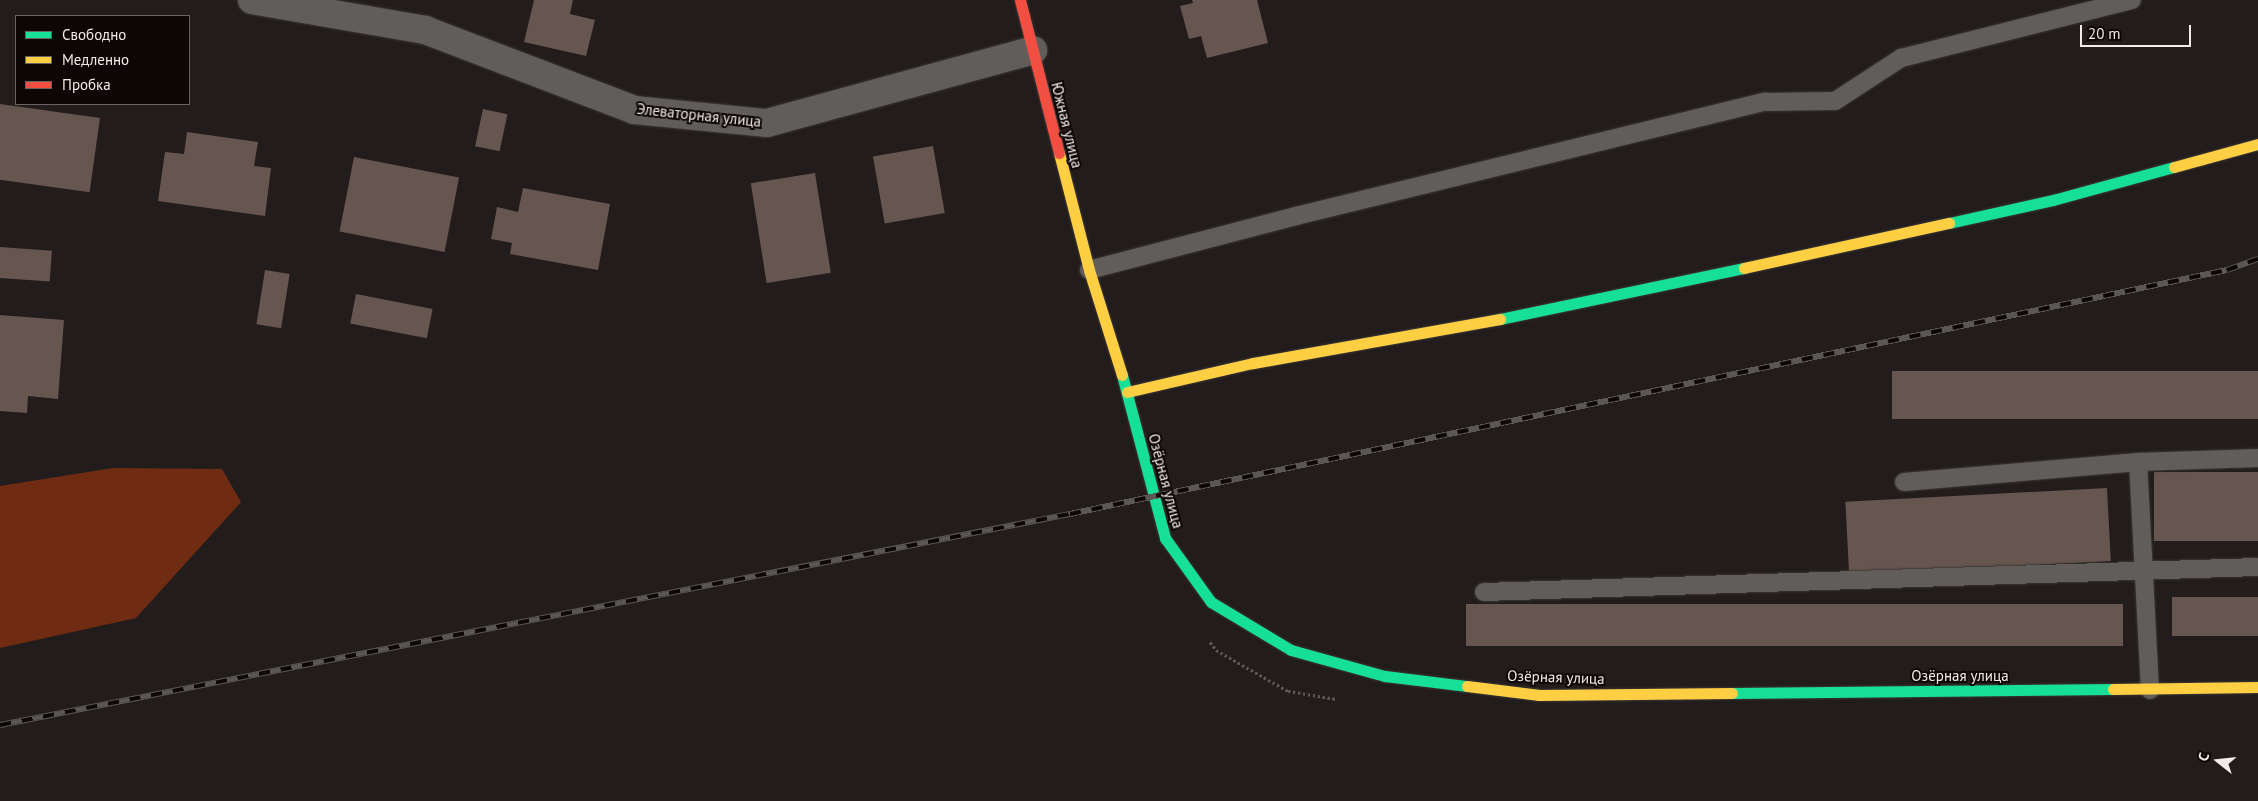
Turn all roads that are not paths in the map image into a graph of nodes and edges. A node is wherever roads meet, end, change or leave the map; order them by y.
1 (252, 0) edge
2 (1020, 0) edge
3 (2132, 0) edge
4 (1033, 50) junction
5 (2258, 144) edge
6 (1087, 263) junction
7 (1127, 392) junction
8 (2258, 458) edge
9 (2138, 462) junction
10 (1904, 482) dead end
11 (2258, 567) edge
12 (2144, 570) junction
13 (1484, 592) dead end
14 (2258, 687) edge
15 (2150, 690) junction

1 - 4 street, Элеваторная улица
2 - 4 street, Южная улица
3 - 6 lane
4 - 6 street, Южная улица
5 - 7 street
6 - 7 street, Озёрная улица
7 - 15 street, Озёрная улица
8 - 9 lane
9 - 10 lane
9 - 12 lane
11 - 12 lane
12 - 13 lane
12 - 15 lane
14 - 15 street, Озёрная улица

